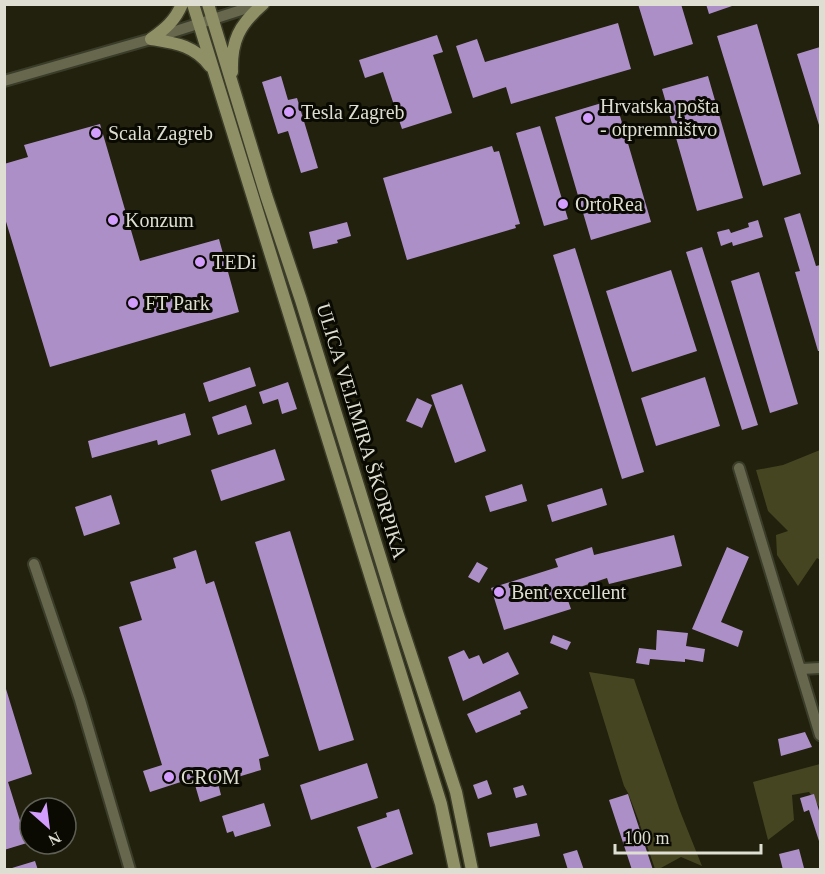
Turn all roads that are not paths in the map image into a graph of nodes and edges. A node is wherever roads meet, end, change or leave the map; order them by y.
1 (182, 4) edge
2 (193, 4) edge
3 (208, 4) edge
4 (261, 4) edge
5 (212, 20) junction
6 (199, 24) junction
7 (151, 39) junction
8 (214, 71) junction
9 (4, 81) edge
10 (232, 86) junction
11 (739, 468) dead end
12 (34, 564) dead end
13 (820, 668) edge
14 (801, 669) junction
15 (820, 735) edge
16 (130, 870) edge
17 (455, 870) edge
18 (472, 870) edge

1 - 7 main road
2 - 6 main road, ULICA VELIMIRA ŠKORPIKA
3 - 5 main road, ULICA VELIMIRA ŠKORPIKA
4 - 5 street
4 - 10 main road
5 - 6 street
5 - 10 main road, ULICA VELIMIRA ŠKORPIKA
6 - 7 street
6 - 8 main road, ULICA VELIMIRA ŠKORPIKA
7 - 8 main road
7 - 9 street
8 - 17 main road, ULICA VELIMIRA ŠKORPIKA
10 - 18 main road, ULICA VELIMIRA ŠKORPIKA
11 - 14 street
12 - 16 street
13 - 14 street
14 - 15 street

